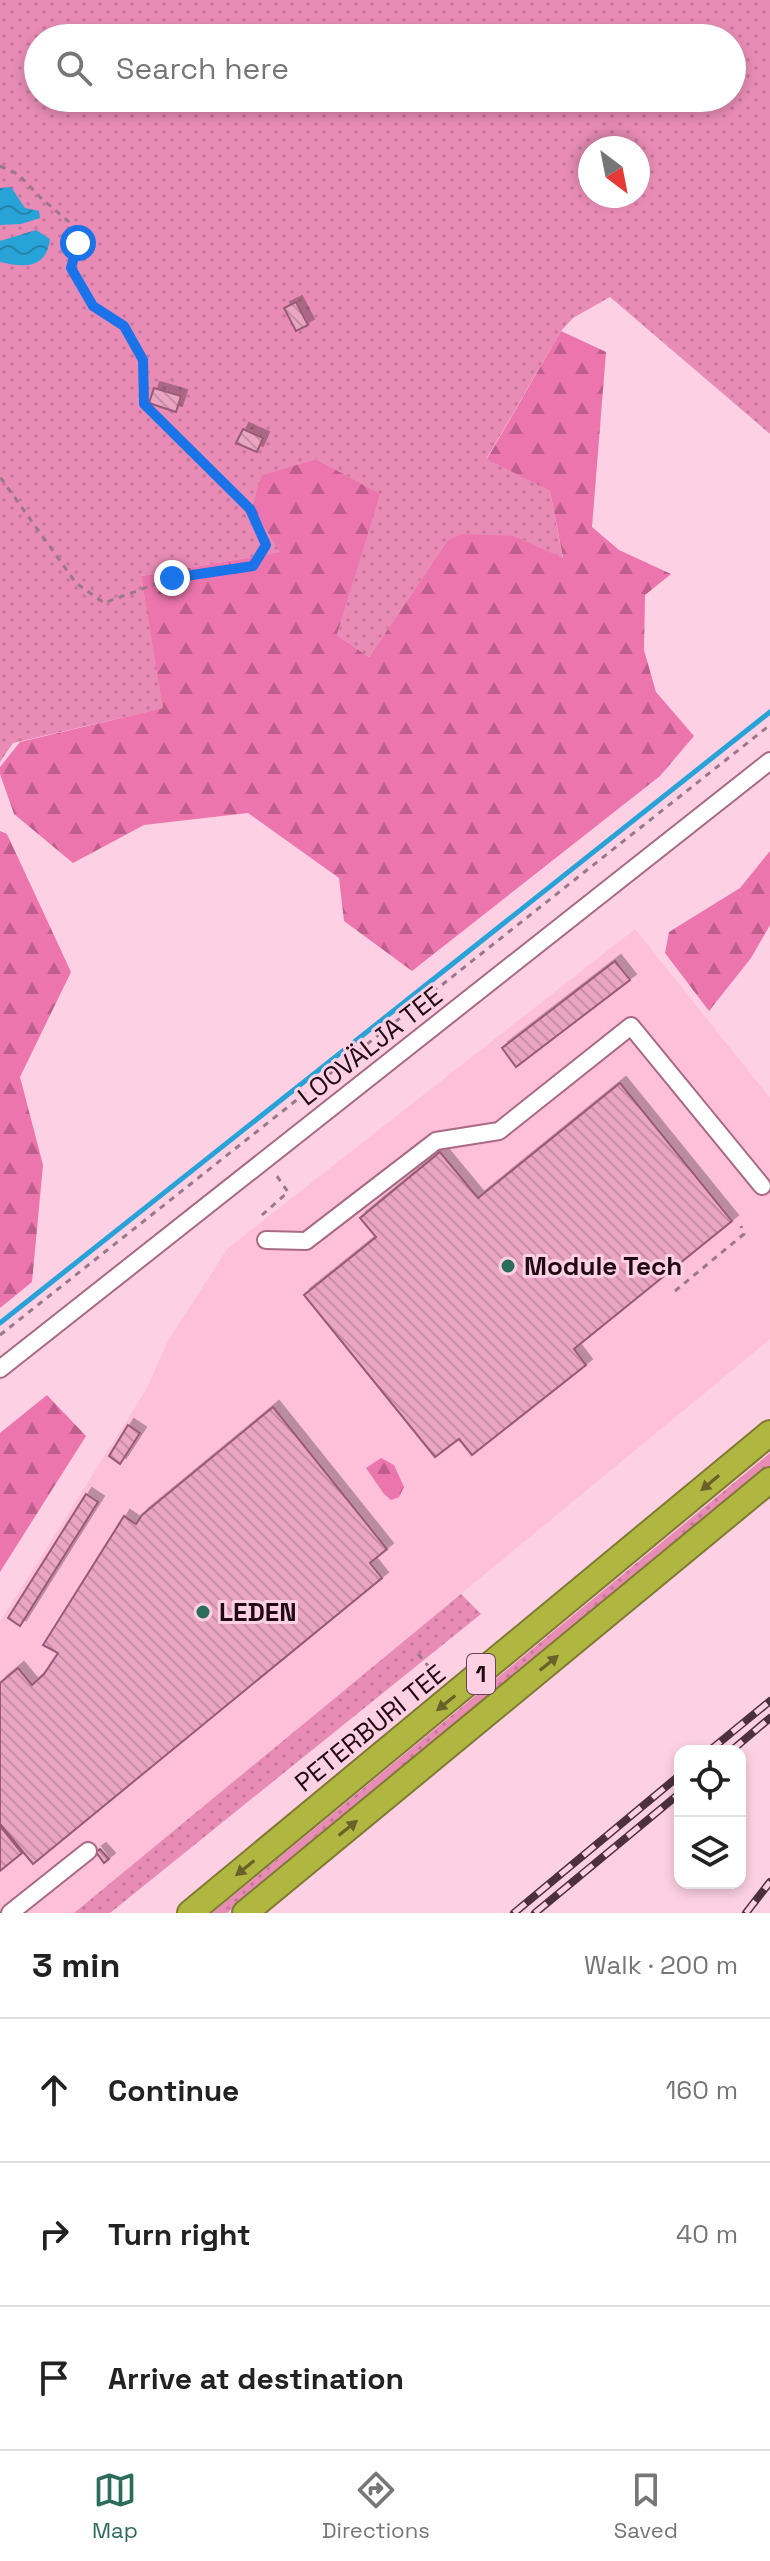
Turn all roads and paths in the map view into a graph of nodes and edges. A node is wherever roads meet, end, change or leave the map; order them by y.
1 (0, 166) edge
2 (0, 477) edge
3 (770, 725) edge
4 (770, 761) edge
5 (247, 1137) junction
6 (262, 1156) junction
7 (762, 1186) dead end
8 (262, 1215) dead end
9 (741, 1226) dead end
10 (266, 1240) dead end
11 (675, 1291) dead end
12 (0, 1335) edge
13 (0, 1369) edge
14 (770, 1433) edge
15 (770, 1480) edge
16 (418, 1654) dead end
17 (454, 1696) junction
18 (88, 1851) dead end
19 (10, 1913) edge
20 (190, 1913) edge
21 (245, 1913) edge

1 - 2 path
3 - 5 path
4 - 6 street, LOOVÄLJA TEE
5 - 6 path
5 - 12 path
6 - 8 path
6 - 13 street, LOOVÄLJA TEE
7 - 10 street
9 - 11 path
14 -> 17 highway, PETERBURI TEE / 1
21 -> 15 highway, 1
16 - 17 path
17 -> 20 highway, PETERBURI TEE / 1
18 - 19 street

